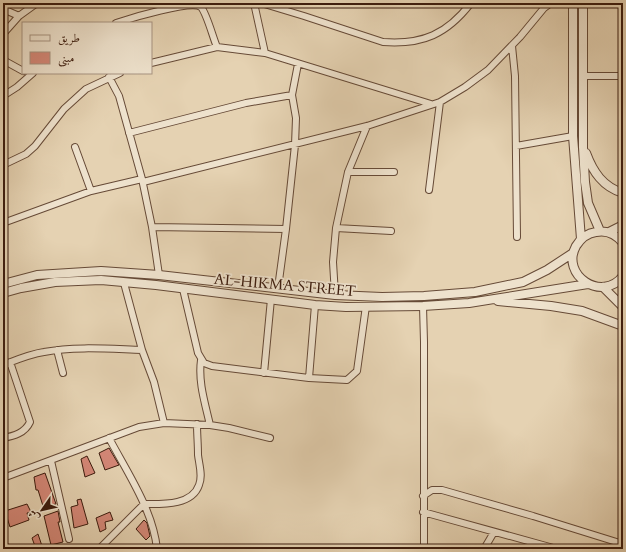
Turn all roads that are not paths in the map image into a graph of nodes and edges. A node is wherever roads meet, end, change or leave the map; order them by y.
1 (37, 3) edge
2 (254, 3) edge
3 (261, 3) edge
4 (472, 3) edge
5 (551, 3) edge
6 (573, 3) edge
7 (583, 3) edge
8 (3, 9) edge
9 (19, 16) junction
10 (119, 22) edge
11 (3, 34) edge
12 (512, 46) junction
13 (217, 47) junction
14 (265, 52) junction
15 (3, 60) edge
16 (152, 63) edge
17 (298, 64) junction
18 (22, 70) edge
19 (30, 74) edge
20 (118, 74) edge
21 (583, 76) junction
22 (623, 76) edge
23 (110, 77) junction
24 (292, 95) junction
25 (3, 96) edge
26 (440, 102) junction
27 (432, 104) junction
28 (367, 126) junction
29 (129, 133) junction
30 (573, 136) junction
31 (295, 144) junction
32 (516, 146) junction
33 (583, 146) junction
34 (75, 147) dead end
35 (3, 164) edge
36 (348, 172) junction
37 (394, 172) dead end
38 (143, 180) junction
39 (429, 190) dead end
40 (91, 191) junction
41 (623, 193) edge
42 (3, 223) edge
43 (623, 226) edge
44 (152, 227) junction
45 (336, 228) junction
46 (286, 229) junction
47 (391, 231) dead end
48 (600, 231) junction
49 (609, 232) junction
50 (517, 237) dead end
51 (581, 240) junction
52 (623, 243) edge
53 (573, 253) junction
54 (158, 276) junction
55 (623, 276) edge
56 (124, 283) junction
57 (3, 284) edge
58 (588, 284) junction
59 (603, 287) junction
60 (278, 288) junction
61 (184, 289) junction
62 (3, 293) edge
63 (335, 296) junction
64 (271, 299) junction
65 (484, 301) junction
66 (316, 305) junction
67 (366, 306) junction
68 (423, 306) junction
69 (623, 307) edge
70 (623, 326) edge
71 (57, 350) junction
72 (142, 350) junction
73 (201, 360) junction
74 (10, 362) junction
75 (3, 365) edge
76 (64, 373) dead end
77 (264, 373) junction
78 (309, 378) junction
79 (164, 423) junction
80 (197, 424) junction
81 (210, 425) junction
82 (3, 438) edge
83 (109, 438) junction
84 (270, 438) dead end
85 (51, 461) junction
86 (3, 478) edge
87 (423, 496) junction
88 (144, 504) junction
89 (423, 512) junction
90 (494, 532) junction
91 (69, 539) dead end
92 (3, 540) edge
93 (623, 544) edge
94 (539, 546) edge
95 (6, 549) edge
96 (99, 549) edge
97 (157, 549) edge
98 (424, 549) edge
99 (484, 549) edge
100 (557, 549) edge

1 - 9 street
2 - 14 street
3 - 4 street
5 - 12 street
6 - 30 street
7 - 21 street
8 - 9 street
9 - 11 street
10 - 13 street
12 - 26 street
12 - 32 street
13 - 14 street
13 - 16 street
14 - 17 street
15 - 18 street
17 - 24 street
17 - 27 street
19 - 25 street
20 - 23 street
21 - 22 street
21 - 33 street
23 - 29 street
23 - 35 street
24 - 29 street
24 - 31 street
26 - 27 street
26 - 39 street
27 - 28 street
28 - 31 street
28 - 36 street
29 - 38 street
30 - 32 street
30 - 51 street
31 - 38 street
31 - 46 street
32 - 50 street
33 - 41 street
33 - 48 street
34 - 40 street
36 - 37 street
36 - 45 street
38 - 40 street
38 - 44 street
40 - 42 street
43 - 49 street
44 - 46 street
44 - 54 street
45 - 47 street
45 - 63 street
46 - 60 street
48 - 49 street
48 - 51 street
49 - 52 street
51 - 53 street
53 - 58 street
53 - 63 street, AL-HIKMA STREET
54 - 57 street, AL-HIKMA STREET
54 - 60 street, AL-HIKMA STREET
55 - 59 street
56 - 61 street, AL-HIKMA STREET
56 - 62 street, AL-HIKMA STREET
56 - 72 street
58 - 59 street
58 - 65 street, AL-HIKMA STREET
59 - 69 street
60 - 63 street, AL-HIKMA STREET
61 - 64 street, AL-HIKMA STREET
61 - 73 street
64 - 66 street, AL-HIKMA STREET
64 - 77 street
65 - 68 street, AL-HIKMA STREET
65 - 70 street
66 - 67 street, AL-HIKMA STREET
66 - 78 street
67 - 68 street, AL-HIKMA STREET
67 - 78 street
68 - 87 street
71 - 72 street
71 - 74 street
71 - 76 street
72 - 79 street
73 - 77 street
73 - 81 street
74 - 75 street
74 - 82 street
77 - 78 street
79 - 80 street
79 - 83 street
80 - 81 street
80 - 88 street
81 - 84 street
83 - 85 street
83 - 88 street
85 - 86 street
85 - 91 street
87 - 89 street
87 - 93 street
88 - 96 street
88 - 97 street
89 - 90 street
89 - 98 street
90 - 94 street
90 - 99 street
92 - 95 street
94 - 100 street

